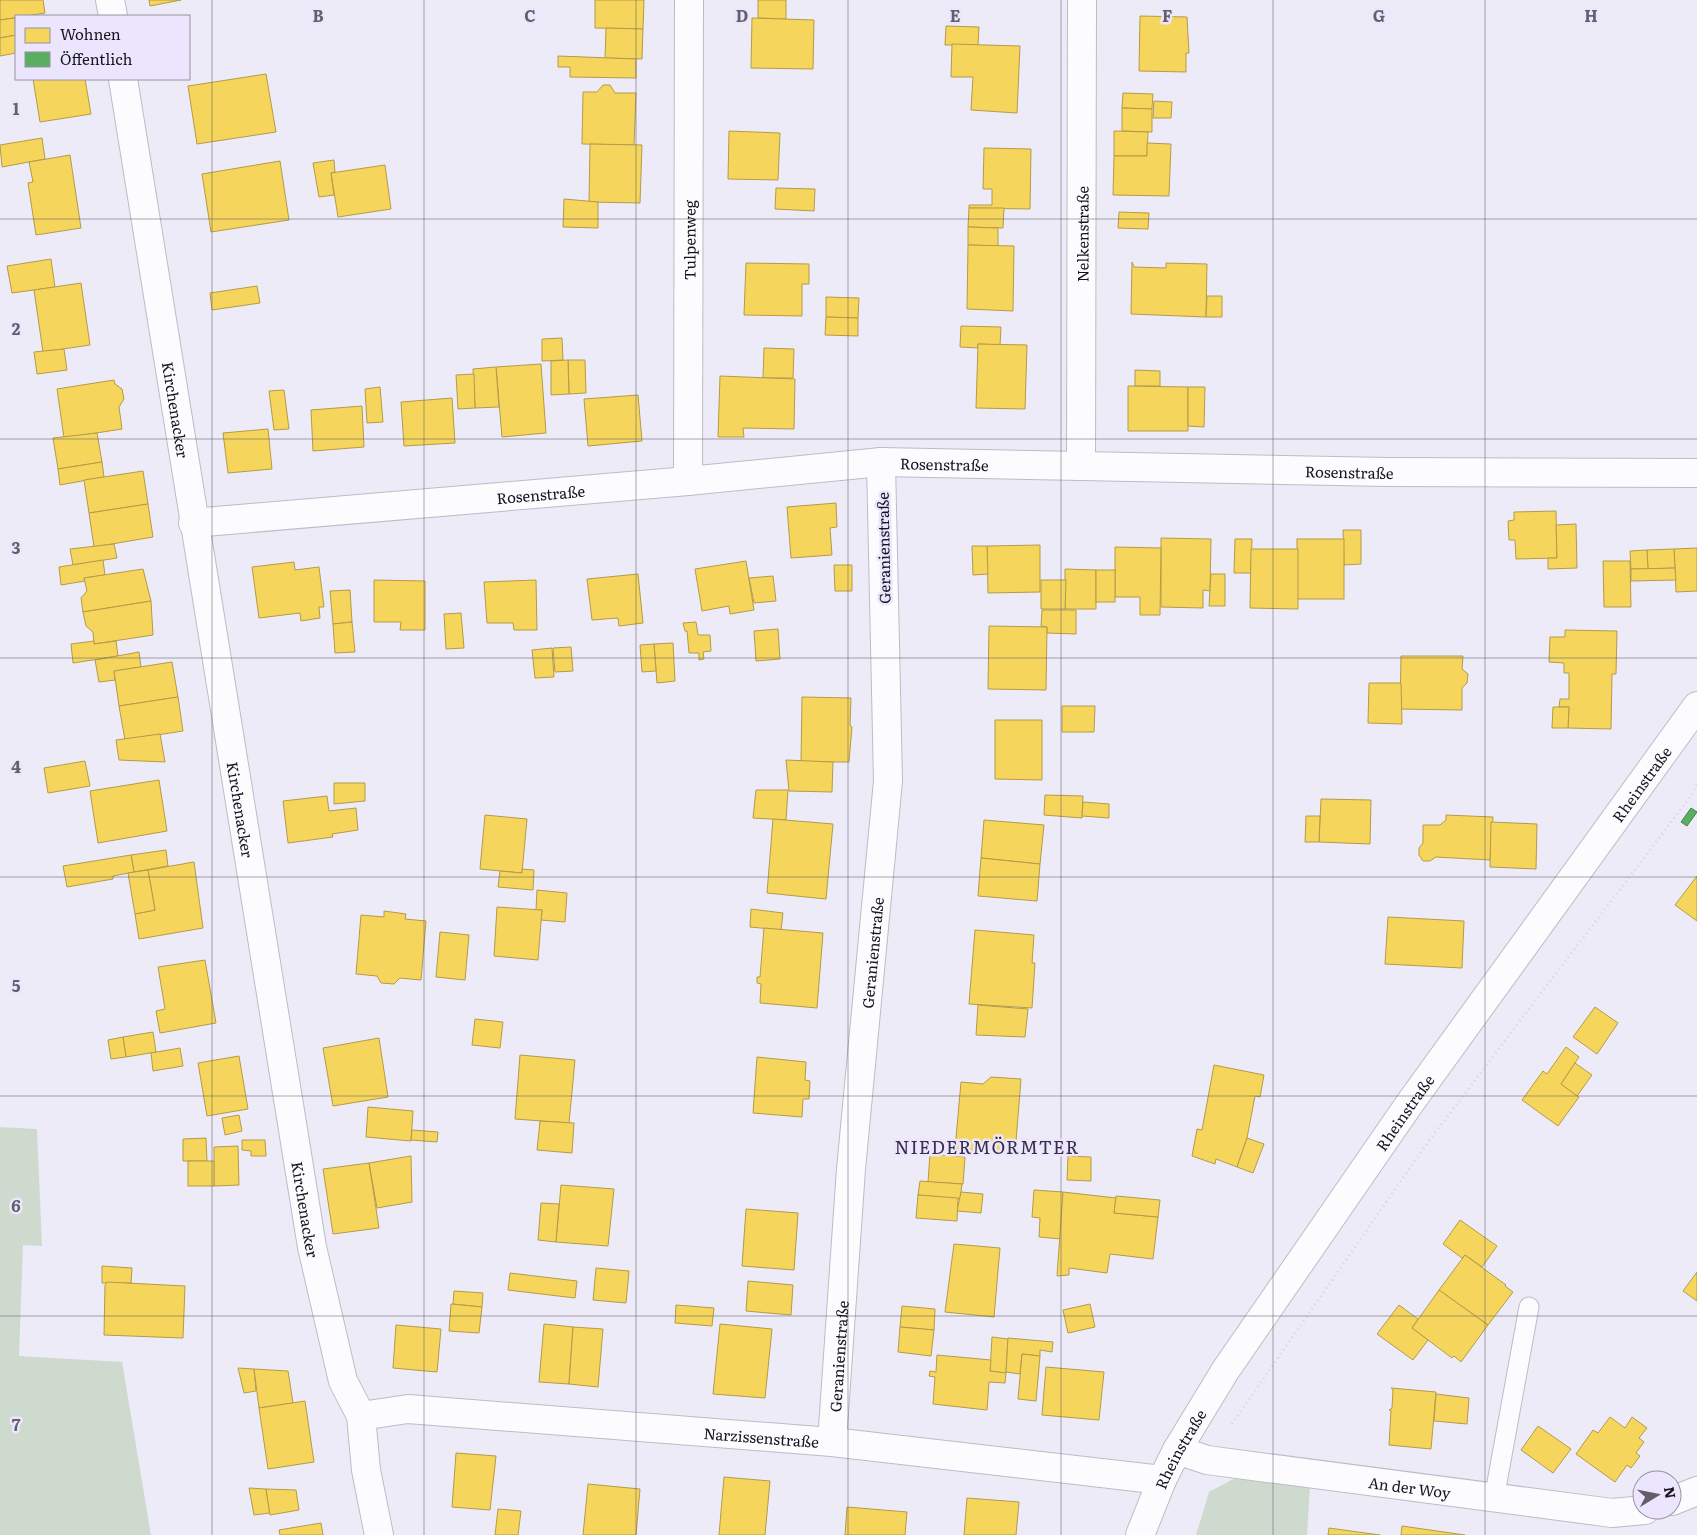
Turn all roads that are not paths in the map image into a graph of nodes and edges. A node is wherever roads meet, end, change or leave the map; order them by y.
1 (110, 0) edge
2 (689, 0) edge
3 (1082, 0) edge
4 (113, 15) edge
5 (123, 80) edge
6 (881, 462) junction
7 (1081, 466) junction
8 (1697, 473) edge
9 (688, 481) junction
10 (193, 523) junction
11 (1697, 706) edge
12 (1529, 1307) dead end
13 (360, 1416) junction
14 (832, 1442) junction
15 (1177, 1450) junction
16 (1162, 1480) junction
17 (1697, 1490) edge
18 (1682, 1497) edge
19 (1494, 1499) junction
20 (1632, 1511) edge
21 (379, 1535) edge
22 (1140, 1535) edge

1 - 4 street
2 - 9 street, Tulpenweg
3 - 7 street, Nelkenstraße
5 - 10 street, Kirchenacker
6 - 7 street, Rosenstraße
6 - 9 street, Rosenstraße
6 - 14 street, Geranienstraße
7 - 8 street, Rosenstraße
9 - 10 street, Rosenstraße
10 - 13 street, Kirchenacker
11 - 15 street, Rheinstraße
12 - 19 lane
13 - 14 street, Narzissenstraße
13 - 21 street, Kirchenacker
14 - 16 street, Narzissenstraße
15 - 16 street, Rheinstraße
15 - 19 street, An der Woy
16 - 22 street, Rheinstraße
17 - 18 street
19 - 20 street, An der Woy

